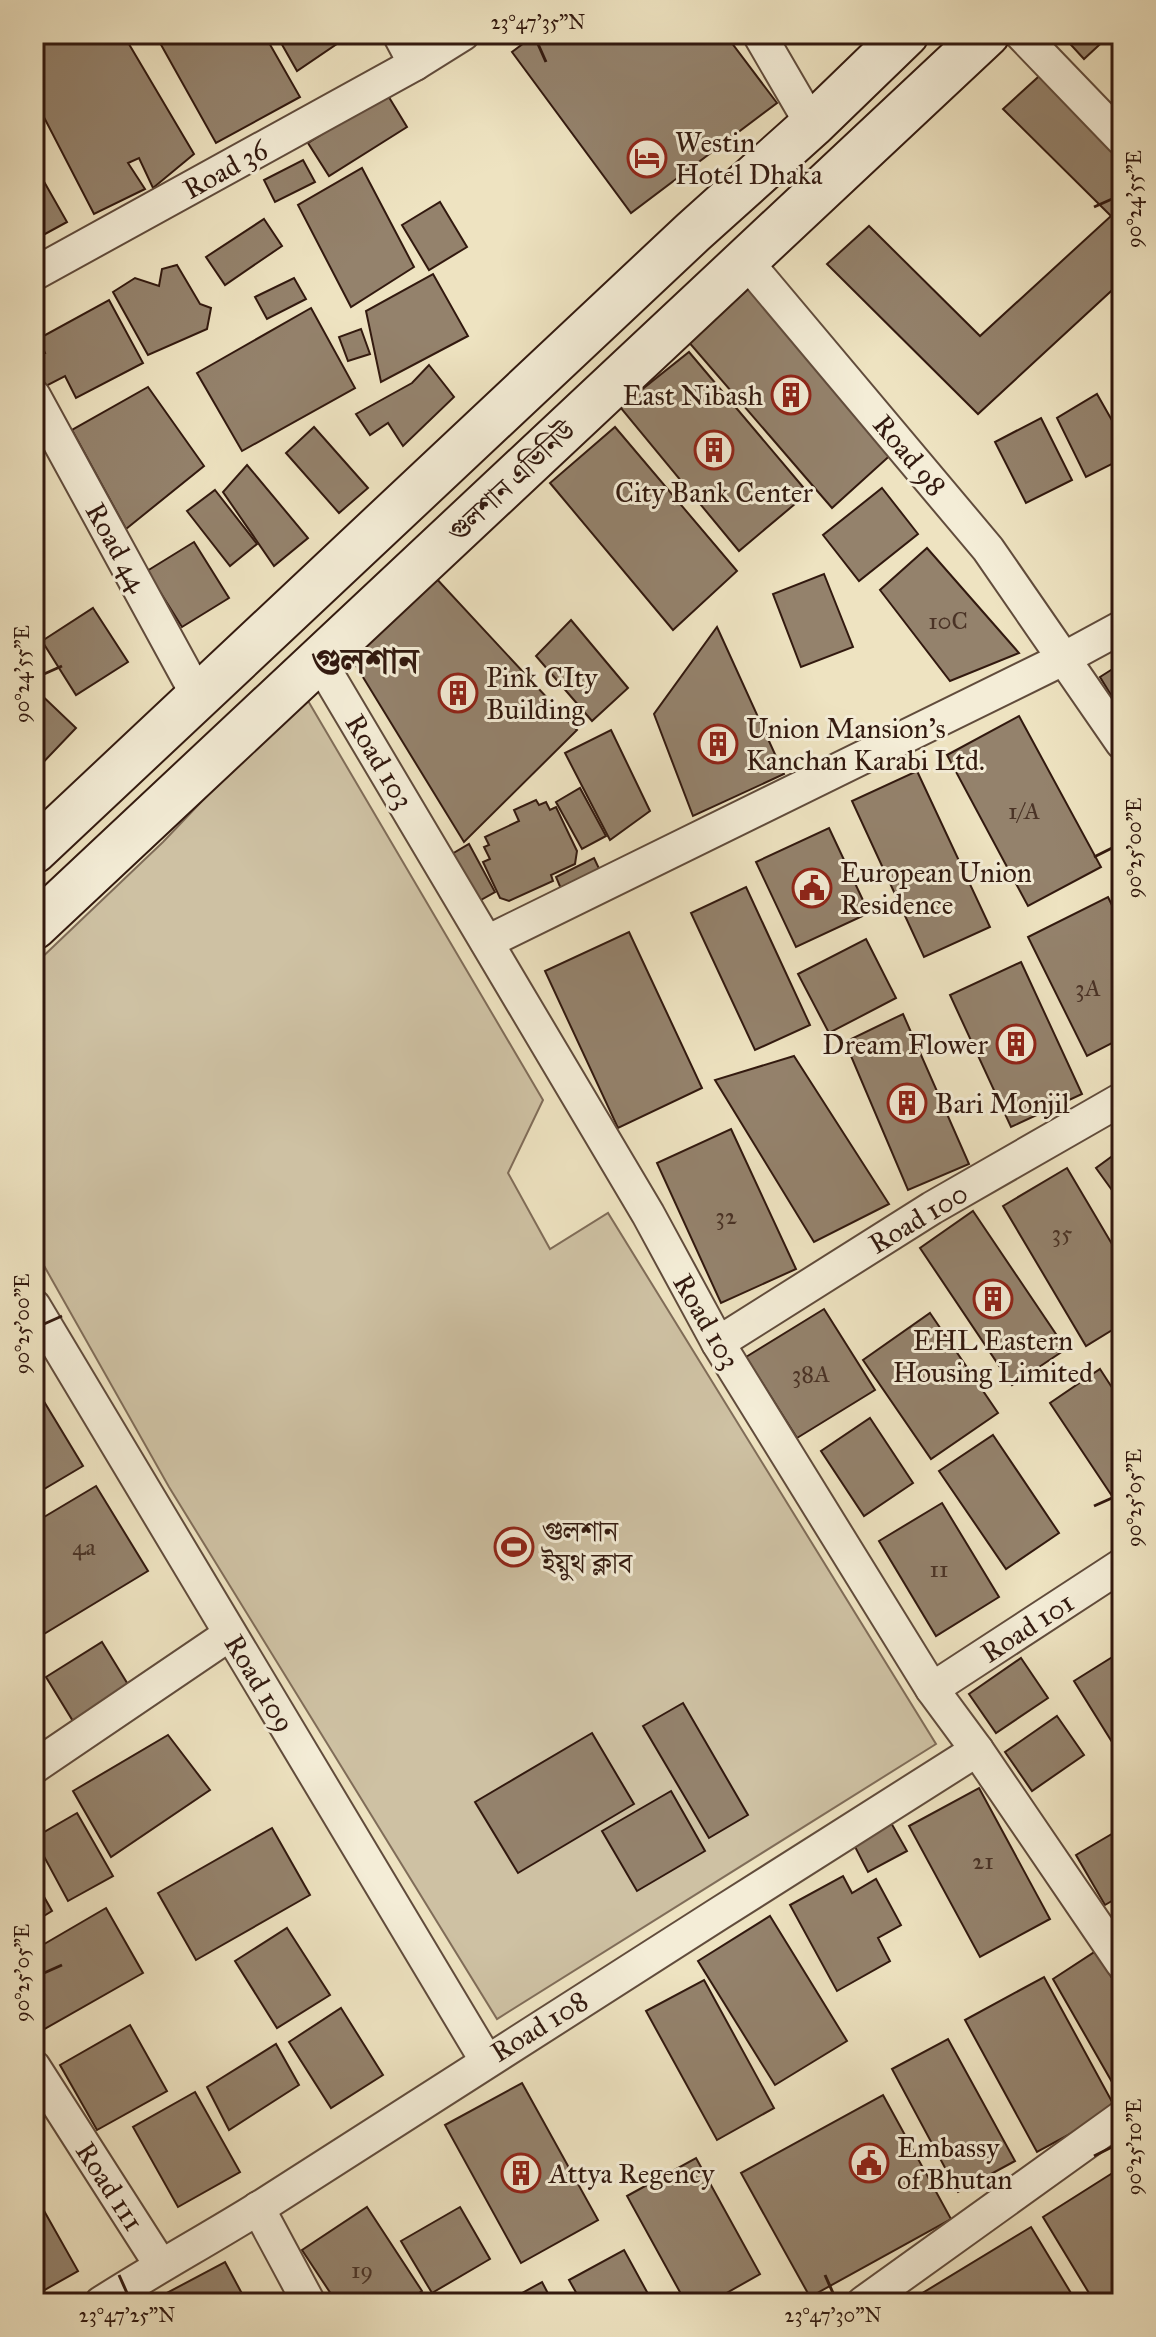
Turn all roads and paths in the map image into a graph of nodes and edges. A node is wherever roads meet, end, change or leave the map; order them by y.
1 (399, 34) edge
2 (463, 34) edge
3 (759, 34) edge
4 (906, 34) edge
5 (987, 34) edge
6 (1021, 34) edge
7 (415, 64) junction
8 (812, 125) junction
9 (1122, 139) edge
10 (745, 260) junction
11 (34, 274) edge
12 (34, 396) edge
13 (1122, 627) edge
14 (1063, 659) junction
15 (319, 660) junction
16 (199, 698) junction
17 (1122, 743) edge
18 (34, 851) edge
19 (34, 927) edge
20 (487, 942) junction
21 (1122, 1099) edge
22 (34, 1306) edge
23 (718, 1343) junction
24 (1122, 1565) edge
25 (230, 1634) junction
26 (932, 1689) junction
27 (977, 1750) junction
28 (34, 1767) edge
29 (1122, 1963) edge
30 (486, 2060) junction
31 (34, 2067) edge
32 (1122, 2117) edge
33 (258, 2208) junction
34 (160, 2264) junction
35 (101, 2303) edge
36 (309, 2303) edge
37 (863, 2303) edge

1 - 7 street
2 - 7 street, Road 36
3 - 8 street
4 - 8 main road, গুলশান এভিনিউ
5 - 10 main road, গুলশান এভিনিউ
6 - 9 street
7 - 11 street, Road 36
8 - 16 main road, গুলশান এভিনিউ
10 - 14 street, Road 98
10 - 15 main road, গুলশান এভিনিউ
12 - 16 street, Road 44
13 - 14 street
14 - 17 street, Road 98
14 - 20 street
15 - 19 main road, গুলশান এভিনিউ
15 - 20 street, Road 103
16 - 18 main road, গুলশান এভিনিউ
20 - 23 street, Road 103
21 - 23 street, Road 100
22 - 25 street, Road 109
23 - 26 street, Road 103
24 - 26 street, Road 101
25 - 28 street
25 - 30 street, Road 109
26 - 27 street, Road 103
27 - 29 street, Road 103
27 - 30 street, Road 108
30 - 33 street, Road 108
31 - 34 street, Road 111
32 - 37 street
33 - 34 street, Road 108
33 - 36 street
34 - 35 street, Road 108

